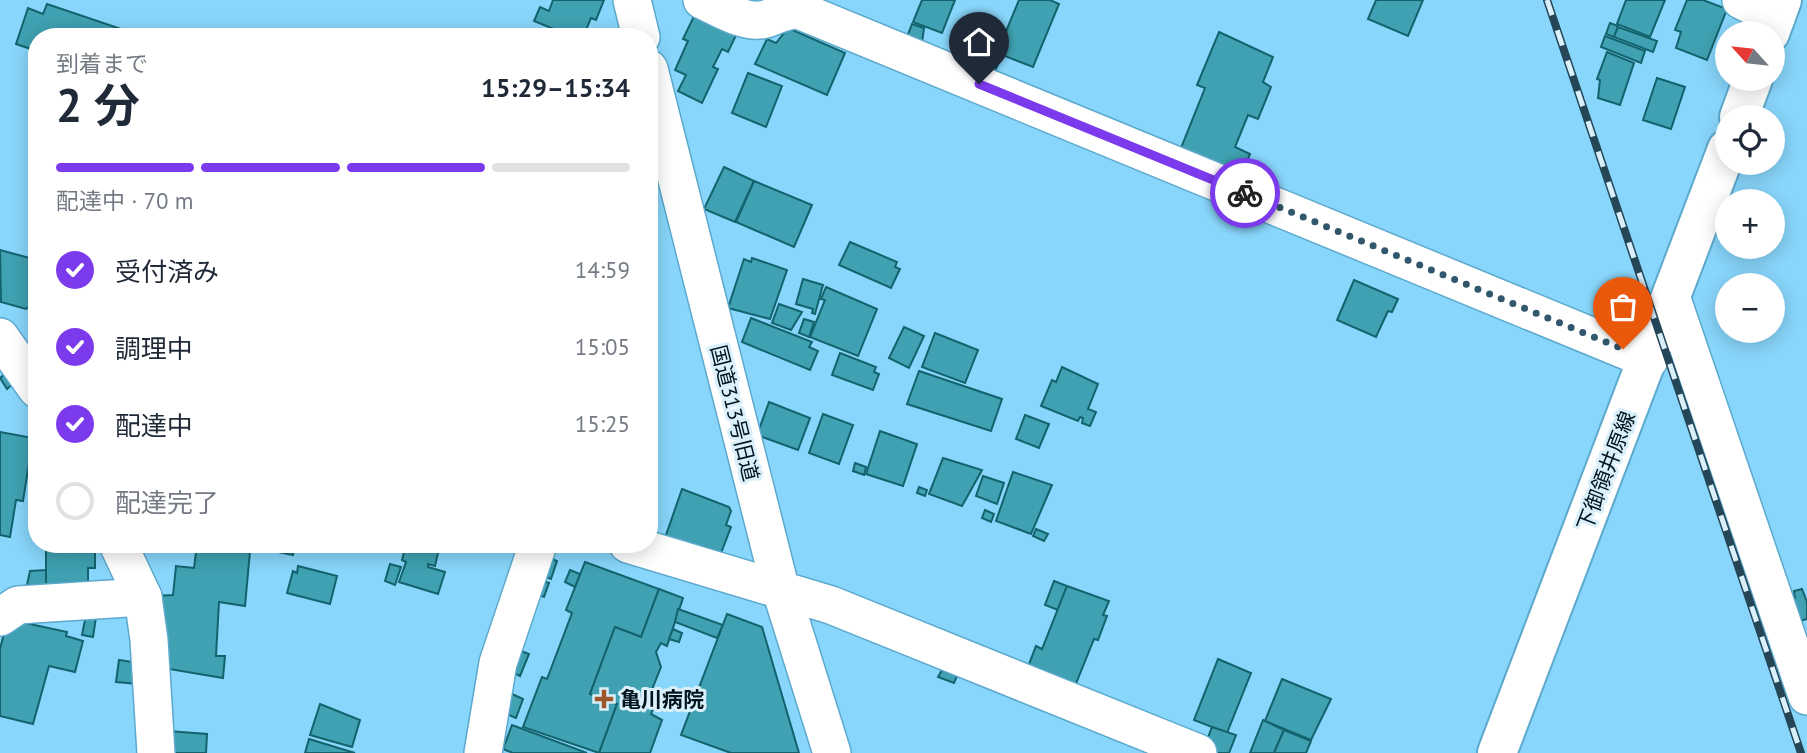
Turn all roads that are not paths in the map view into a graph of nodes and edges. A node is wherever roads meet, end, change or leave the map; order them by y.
1 (632, 0) edge
2 (702, 0) edge
3 (1741, 0) edge
4 (1776, 17) edge
5 (639, 28) edge
6 (658, 105) edge
7 (1717, 175) edge
8 (1672, 299) junction
9 (0, 337) edge
10 (1649, 360) junction
11 (28, 376) edge
12 (658, 552) edge
13 (122, 553) edge
14 (535, 553) edge
15 (780, 587) junction
16 (143, 597) junction
17 (0, 617) edge
18 (1807, 696) edge
19 (156, 753) edge
20 (483, 753) edge
21 (832, 753) edge
22 (1198, 753) edge
23 (1497, 753) edge

1 - 5 street
2 - 10 street
3 - 4 street
6 - 15 street, 国道313号旧道
7 - 8 main road, 下御領井原線
8 - 10 main road, 下御領井原線
8 - 18 street
9 - 11 street
10 - 23 main road, 下御領井原線
12 - 15 street
13 - 16 street
14 - 20 street
15 - 21 street, 国道313号旧道
15 - 22 street
16 - 17 street
16 - 19 street

